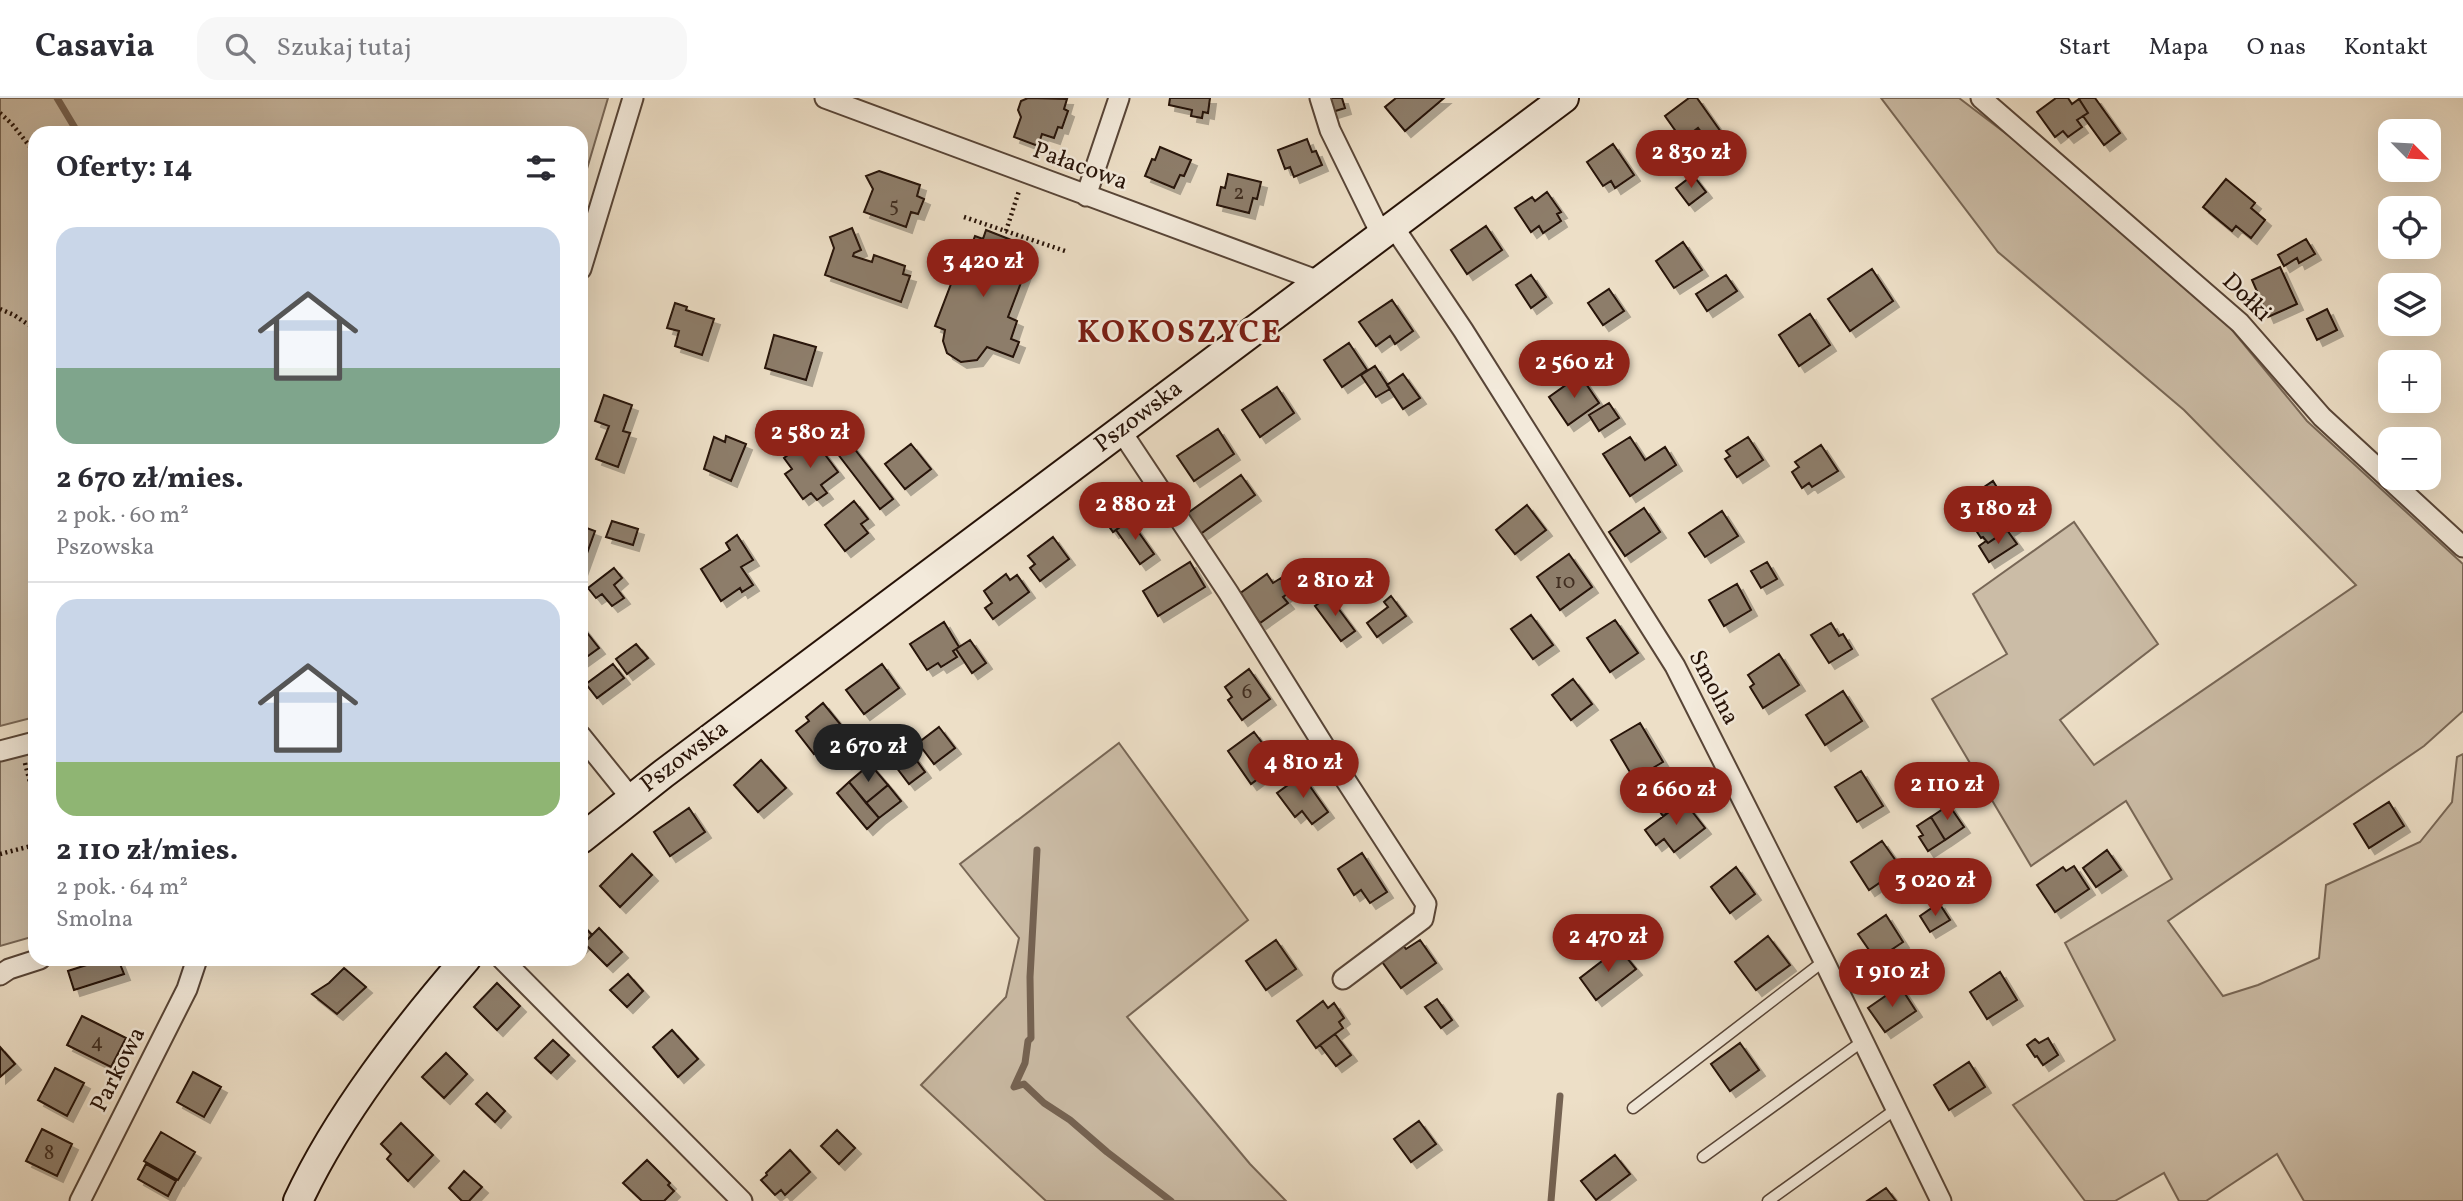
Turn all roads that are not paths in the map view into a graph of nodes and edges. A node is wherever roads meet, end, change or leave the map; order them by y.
1 (633, 98) edge
2 (825, 98) edge
3 (1119, 98) edge
4 (1320, 98) edge
5 (1564, 98) edge
6 (1981, 98) edge
7 (1086, 196) junction
8 (1387, 230) junction
9 (588, 246) edge
10 (1319, 281) junction
11 (1121, 431) junction
12 (2463, 547) edge
13 (28, 744) edge
14 (588, 745) edge
15 (0, 751) edge
16 (632, 798) junction
17 (588, 833) edge
18 (1824, 961) junction
19 (28, 963) edge
20 (195, 966) edge
21 (460, 966) edge
22 (509, 966) edge
23 (0, 975) edge
24 (1343, 979) dead end
25 (1863, 1041) junction
26 (1633, 1108) dead end
27 (1896, 1109) junction
28 (1703, 1157) dead end
29 (80, 1201) edge
30 (298, 1201) edge
31 (742, 1201) edge
32 (1768, 1201) edge
33 (1941, 1201) edge

1 - 9 street
2 - 7 street, Pałacowa
3 - 7 street
4 - 8 street, Smolna
5 - 8 main road, Pszowska
6 - 12 street, Dołki
7 - 10 street, Pałacowa
8 - 10 main road, Pszowska
8 - 18 street, Smolna
10 - 11 main road, Pszowska
11 - 16 main road, Pszowska
11 - 24 street
13 - 15 street
14 - 16 street
16 - 17 main road, Pszowska
18 - 25 street, Smolna
18 - 26 lane
19 - 23 street
20 - 29 street, Parkowa
21 - 30 main road
22 - 31 street
25 - 27 street, Smolna
25 - 28 lane
27 - 32 lane
27 - 33 street, Smolna

